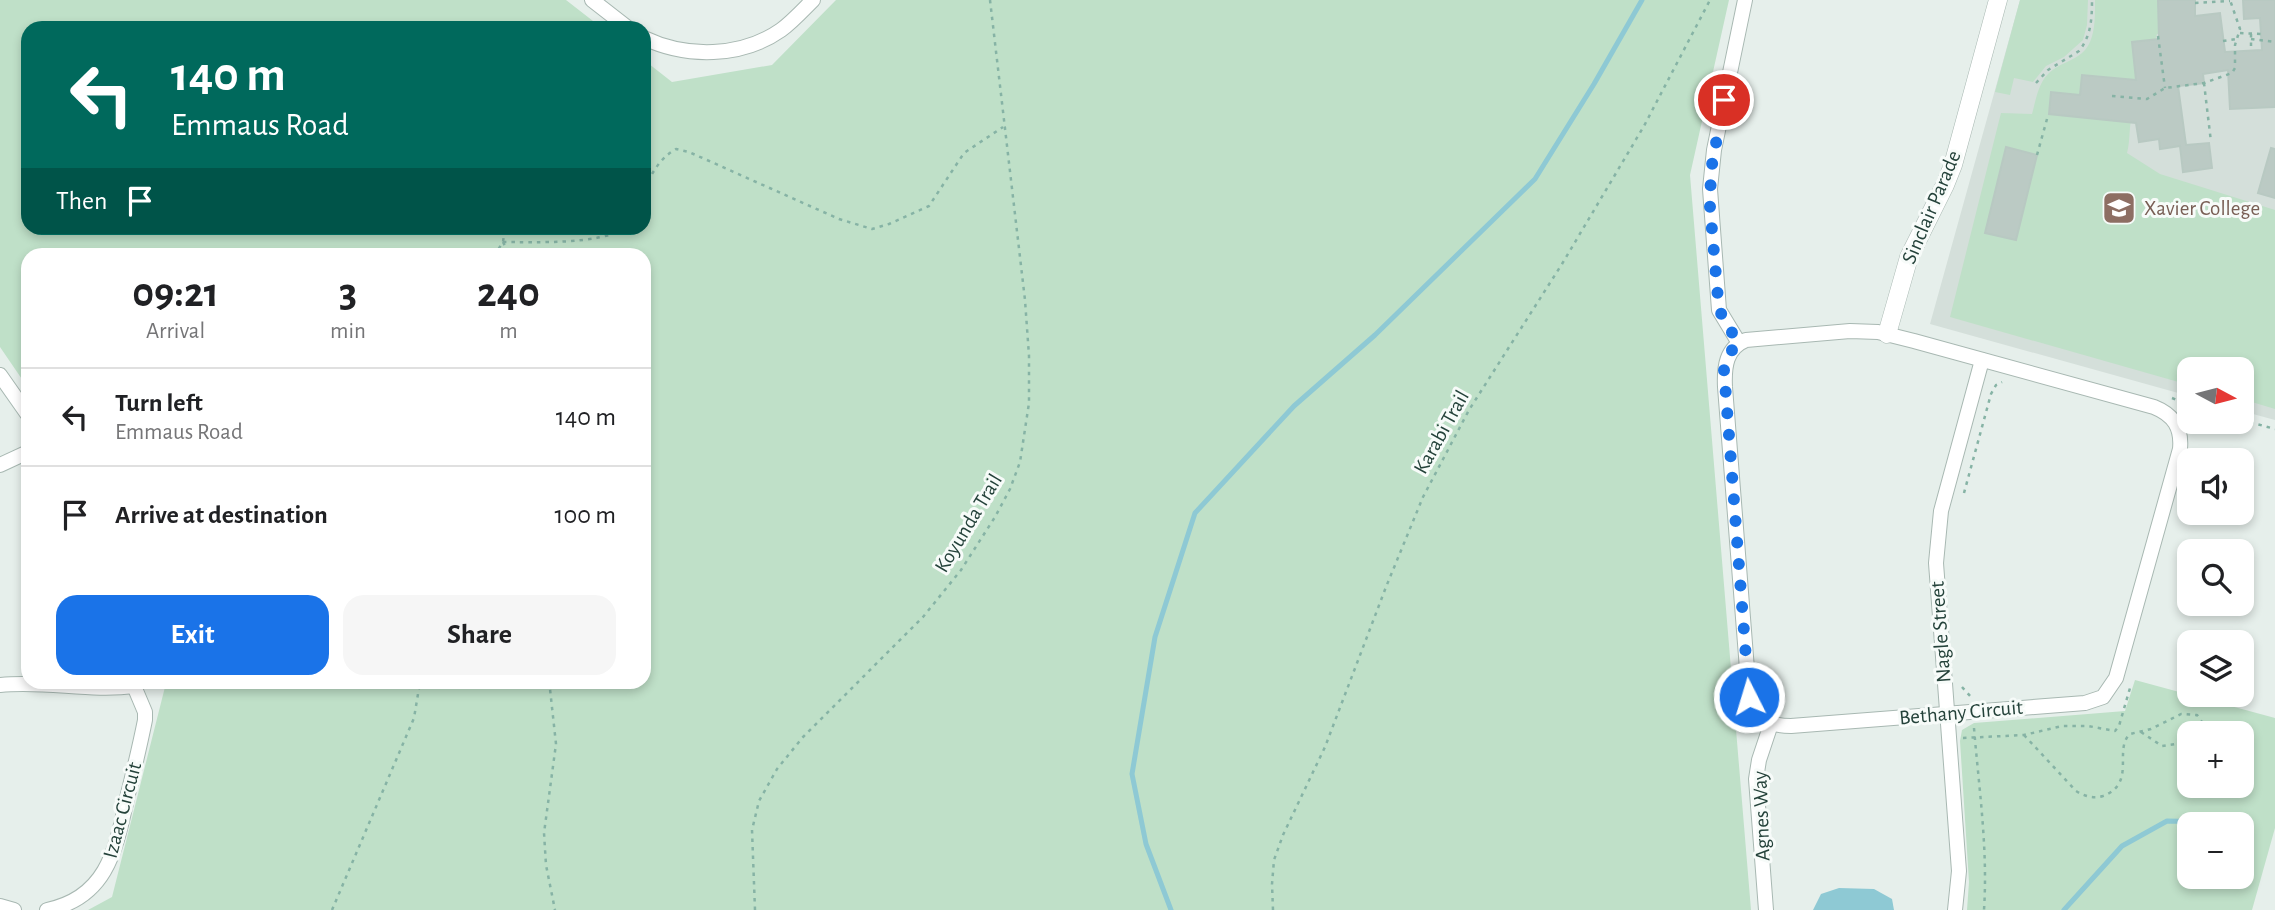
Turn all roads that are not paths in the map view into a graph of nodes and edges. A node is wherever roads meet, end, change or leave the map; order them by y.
1 (592, 0) edge
2 (813, 0) edge
3 (1745, 0) edge
4 (1998, 0) edge
5 (619, 21) edge
6 (651, 41) edge
7 (1887, 334) junction
8 (1738, 343) junction
9 (1982, 360) junction
10 (0, 375) edge
11 (21, 405) edge
12 (21, 455) edge
13 (0, 465) edge
14 (21, 684) edge
15 (0, 685) edge
16 (138, 689) edge
17 (1947, 713) junction
18 (1772, 724) junction
19 (0, 906) edge
20 (13, 910) edge
21 (47, 910) edge
22 (1766, 910) edge
23 (1955, 910) edge

1 - 5 street
2 - 6 street
3 - 8 street
4 - 7 street, Sinclair Parade
7 - 8 street, Bethany Circuit
7 - 9 street, Bethany Circuit
8 - 18 street
9 - 17 street, Nagle Street
9 - 17 street, Bethany Circuit
10 - 11 street
12 - 13 street
14 - 15 street
16 - 21 street, Izaac Circuit
17 - 18 street, Bethany Circuit
17 - 23 street, Nagle Street
18 - 22 street, Agnes Way
19 - 20 street

